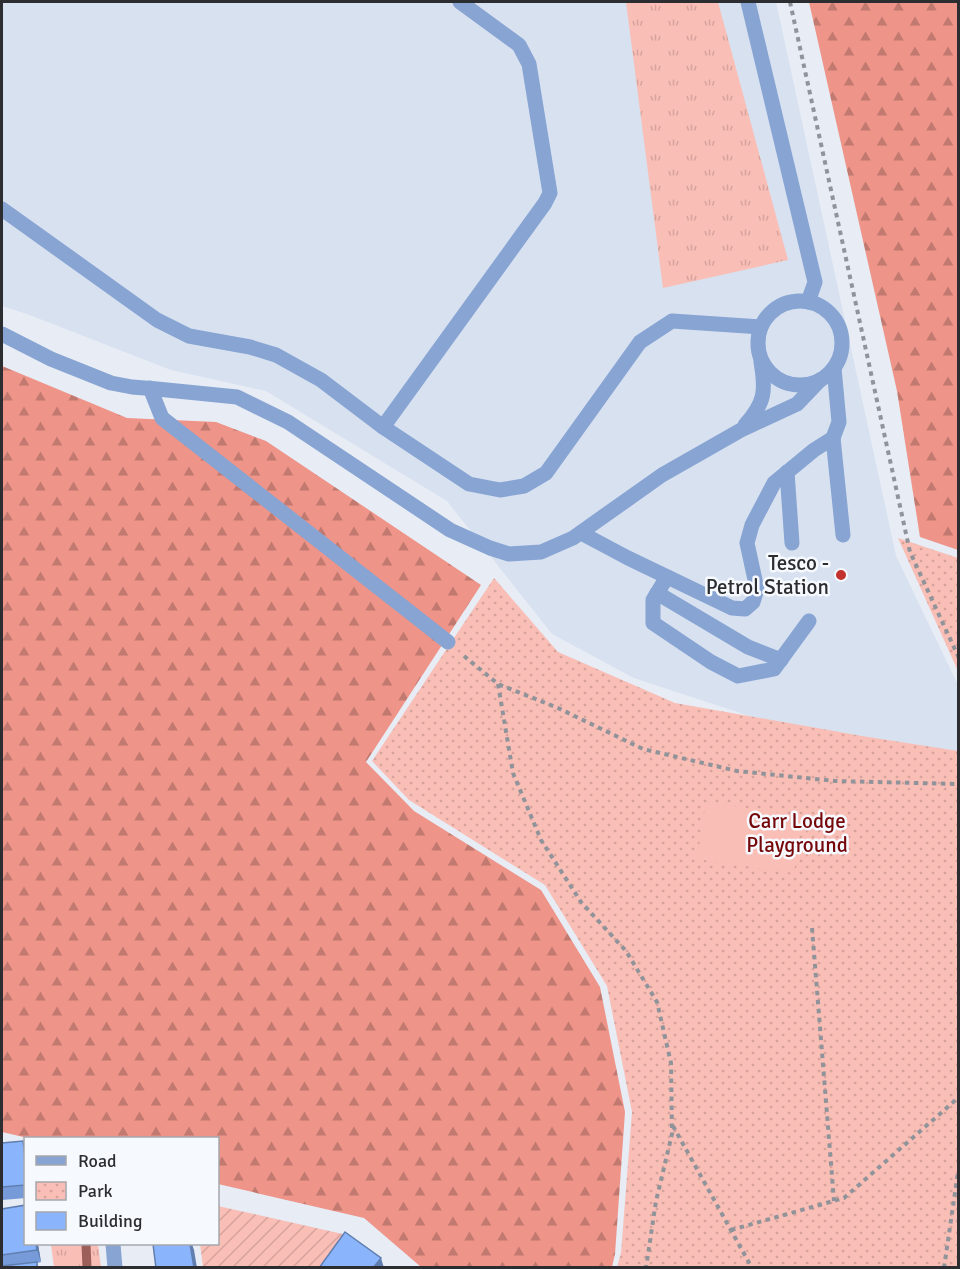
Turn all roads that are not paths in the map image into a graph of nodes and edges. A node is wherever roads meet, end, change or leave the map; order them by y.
1 (460, 2) edge
2 (748, 2) edge
3 (2, 209) edge
4 (808, 302) junction
5 (761, 327) junction
6 (2, 334) edge
7 (760, 358) junction
8 (834, 368) junction
9 (820, 380) junction
10 (150, 388) junction
11 (383, 427) junction
12 (741, 430) junction
13 (833, 438) junction
14 (787, 472) junction
15 (581, 533) junction
16 (843, 535) dead end
17 (792, 543) dead end
18 (667, 577) junction
19 (657, 593) junction
20 (809, 621) dead end
21 (448, 642) road end
22 (781, 660) junction
23 (112, 1245) edge
24 (115, 1268) edge

1 - 11 street
2 - 4 street
3 - 11 street
4 - 5 street
4 - 8 street
5 - 7 street
5 - 11 street
6 - 10 street
7 - 9 street
7 - 12 street
8 - 9 street
8 - 13 street
9 - 12 street
10 - 15 street
10 - 21 street
12 - 15 street
13 - 14 street
13 - 16 street
14 - 17 street
14 - 18 street
15 - 18 street
18 - 19 street
19 - 22 street
19 - 22 street
20 - 22 street
23 - 24 street

